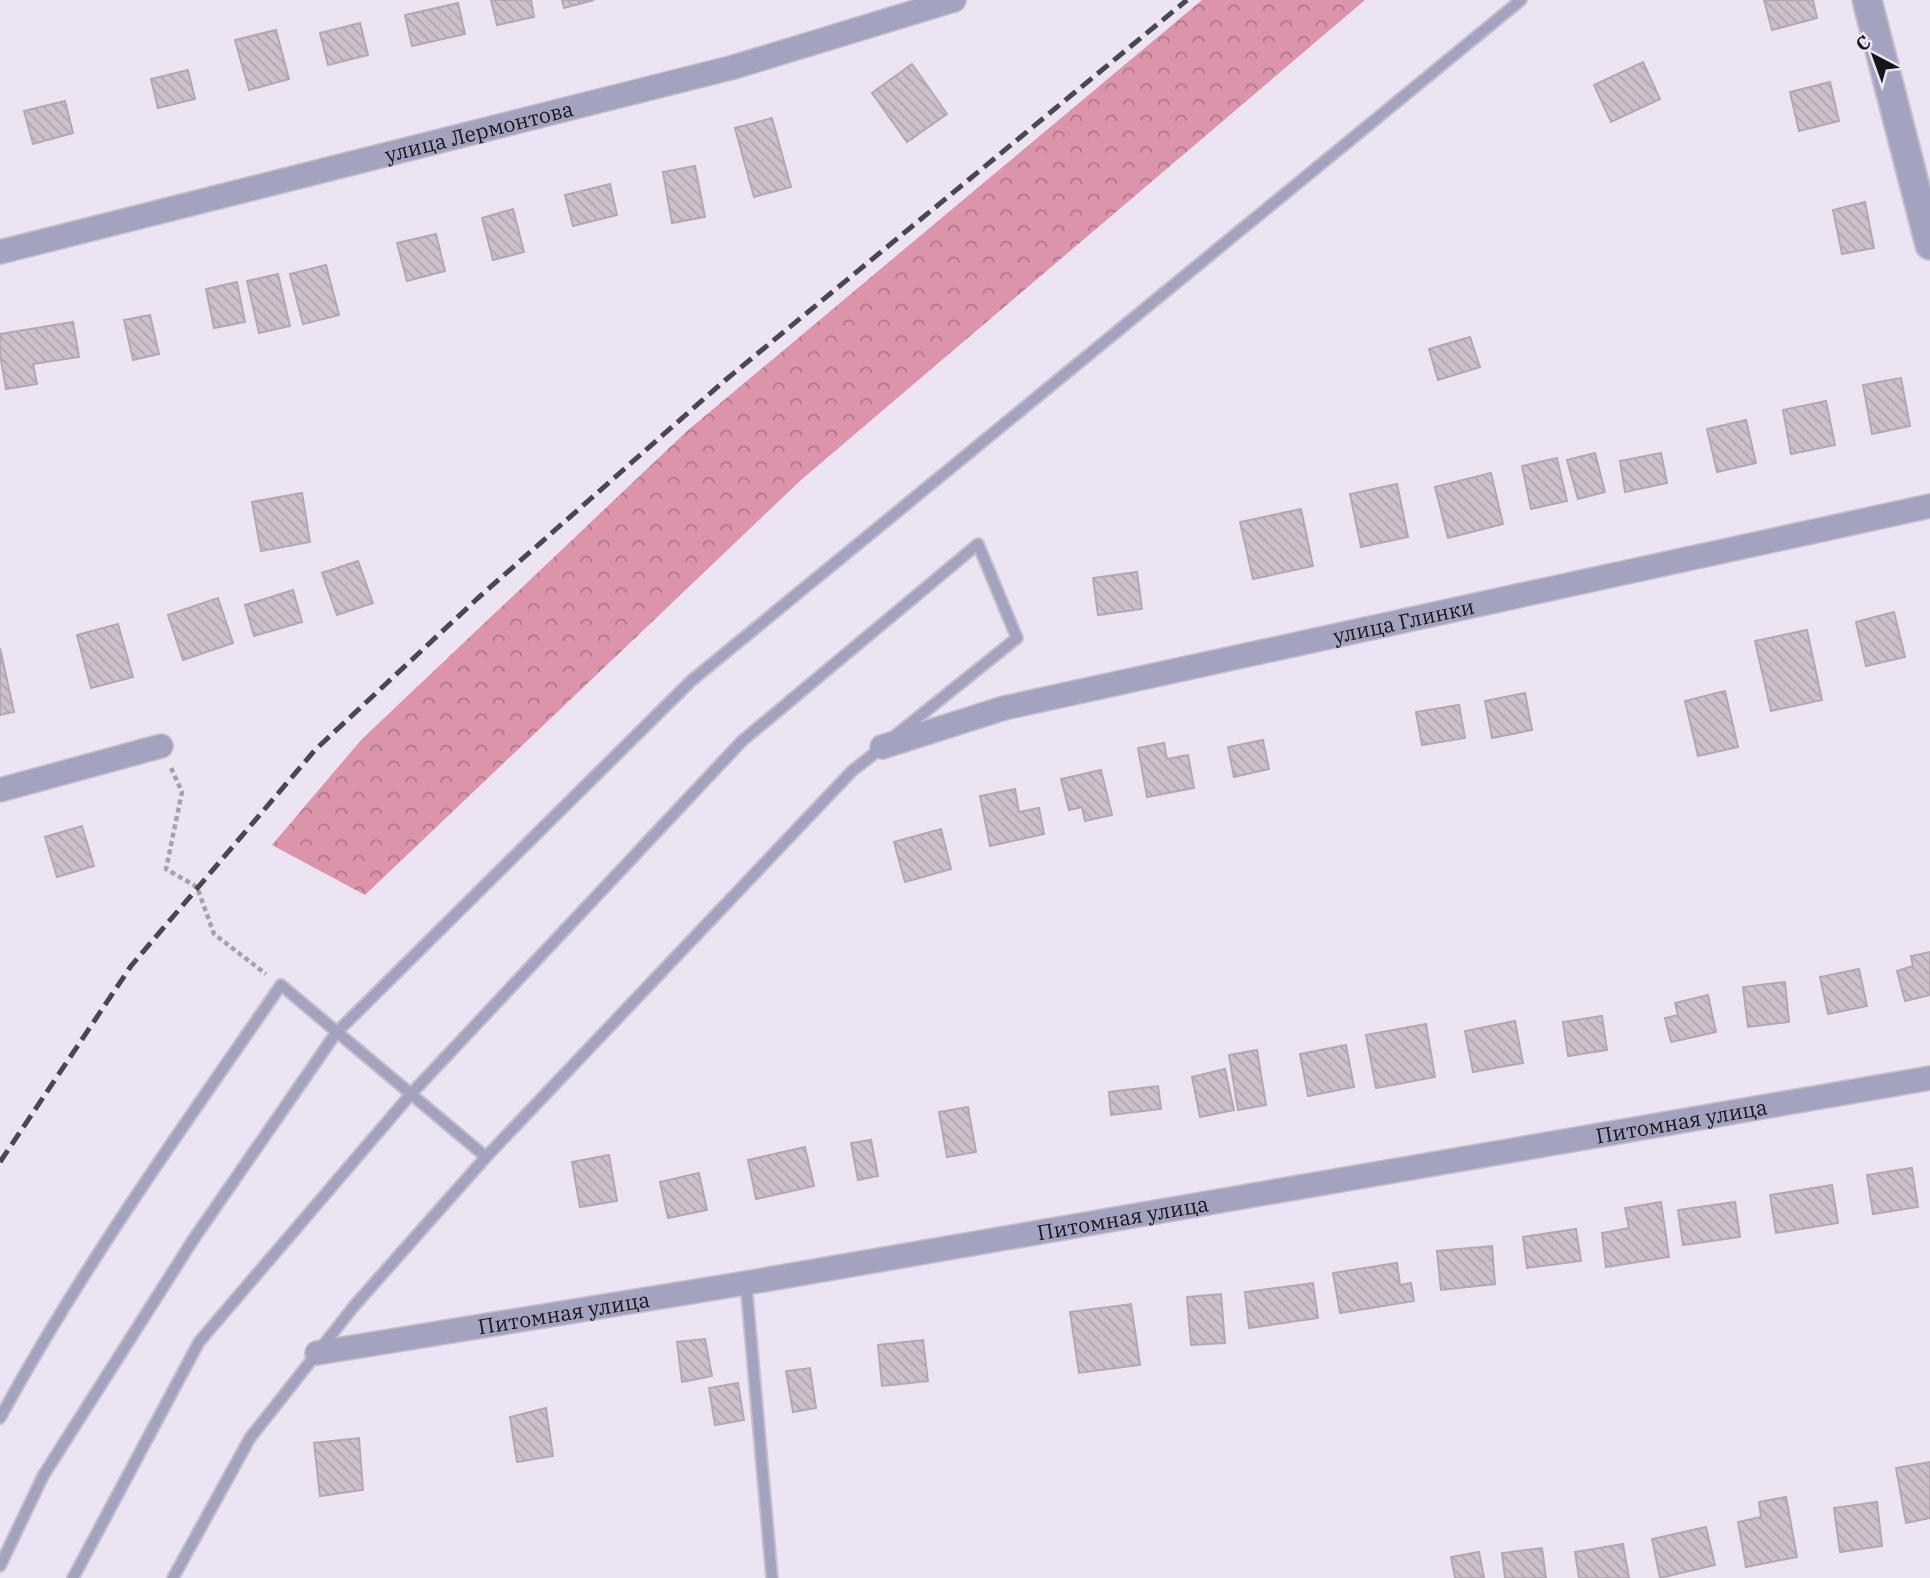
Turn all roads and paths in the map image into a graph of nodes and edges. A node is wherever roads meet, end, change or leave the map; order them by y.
1 (954, 0) edge
2 (1521, 0) edge
3 (1867, 0) edge
4 (1930, 245) edge
5 (0, 252) edge
6 (1930, 506) edge
7 (161, 746) joint
8 (882, 747) junction
9 (0, 790) edge
10 (281, 985) junction
11 (336, 1034) junction
12 (1930, 1079) edge
13 (411, 1094) junction
14 (486, 1157) junction
15 (746, 1283) junction
16 (317, 1353) junction
17 (0, 1418) edge
18 (0, 1566) edge
19 (73, 1578) edge
20 (173, 1578) edge
21 (772, 1578) edge

1 - 5 street, улица Лермонтова
2 - 11 lane
3 - 4 street
6 - 8 street, улица Глинки
7 - 9 street
7 - 10 path
8 - 13 lane
8 - 14 lane
10 - 11 lane
10 - 17 lane
11 - 13 lane
11 - 18 lane
12 - 15 street, Питомная улица
13 - 14 lane
13 - 19 lane
14 - 16 lane
15 - 16 street, Питомная улица
15 - 21 lane
16 - 20 lane

